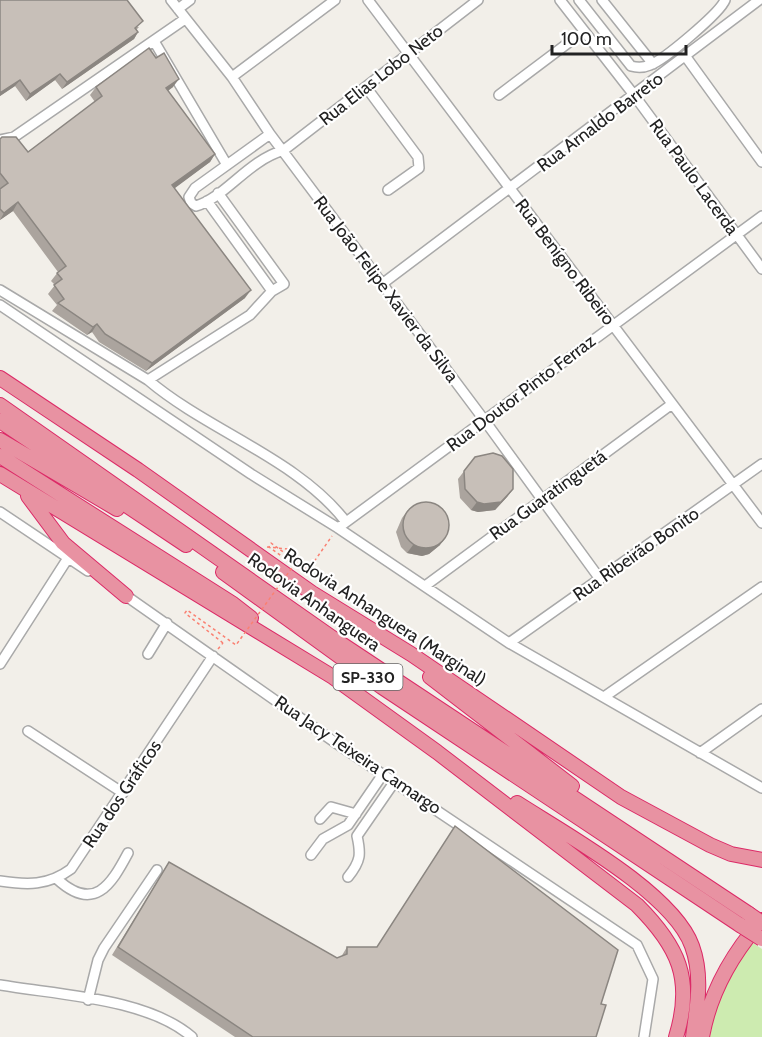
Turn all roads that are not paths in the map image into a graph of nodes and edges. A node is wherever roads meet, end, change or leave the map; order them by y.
1 (171, 0) edge
2 (190, 0) edge
3 (335, 0) edge
4 (368, 0) edge
5 (478, 0) edge
6 (560, 0) edge
7 (579, 0) edge
8 (602, 0) edge
9 (725, 0) edge
10 (758, 0) edge
11 (762, 6) edge
12 (178, 9) junction
13 (185, 19) junction
14 (584, 31) junction
15 (154, 41) junction
16 (408, 54) junction
17 (686, 57) junction
18 (653, 64) junction
19 (232, 77) junction
20 (366, 87) junction
21 (634, 95) junction
22 (499, 96) dead end
23 (270, 134) junction
24 (0, 140) edge
25 (284, 150) junction
26 (762, 162) edge
27 (227, 165) junction
28 (388, 190) dead end
29 (511, 190) junction
30 (218, 192) junction
31 (207, 201) junction
32 (762, 216) edge
33 (737, 235) junction
34 (762, 269) edge
35 (382, 284) junction
36 (0, 290) edge
37 (272, 291) junction
38 (0, 305) edge
39 (612, 325) junction
40 (0, 378) edge
41 (148, 380) junction
42 (672, 404) junction
43 (0, 405) edge
44 (485, 421) junction
45 (0, 422) edge
46 (0, 440) edge
47 (0, 456) edge
48 (762, 464) edge
49 (5, 478) edge
50 (734, 485) junction
51 (542, 499) junction
52 (0, 512) edge
53 (762, 523) edge
54 (342, 525) junction
55 (188, 547) junction
56 (68, 558) junction
57 (600, 579) junction
58 (425, 586) junction
59 (762, 587) edge
60 (126, 596) junction
61 (349, 617) junction
62 (167, 623) junction
63 (509, 643) junction
64 (148, 654) dead end
65 (213, 656) junction
66 (297, 656) junction
67 (0, 664) edge
68 (604, 697) junction
69 (762, 709) edge
70 (28, 731) dead end
71 (437, 752) junction
72 (700, 753) junction
73 (383, 774) junction
74 (395, 781) junction
75 (762, 788) edge
76 (123, 793) junction
77 (356, 814) junction
78 (320, 819) dead end
79 (637, 838) junction
80 (128, 853) dead end
81 (310, 855) dead end
82 (762, 860) edge
83 (157, 870) dead end
84 (348, 877) dead end
85 (57, 879) junction
86 (0, 881) edge
87 (762, 922) edge
88 (762, 939) edge
89 (0, 985) edge
90 (88, 1000) junction
91 (192, 1037) edge
92 (644, 1037) edge
93 (676, 1037) edge
94 (693, 1037) edge
95 (702, 1037) edge

1 - 12 street, Rua João Felipe Xavier da Silva
2 - 12 street
3 - 19 street
4 - 16 street, Rua Benígno Ribeiro
5 - 16 street, Rua Elias Lobo Neto
6 - 14 street, Rua Paulo Lacerda
7 - 18 street
8 - 18 street
9 - 18 street
10 - 11 street
10 - 17 street, Rua Arnaldo Barreto
12 - 13 street, Rua João Felipe Xavier da Silva
13 - 15 street
13 - 19 street, Rua João Felipe Xavier da Silva
14 - 21 street, Rua Paulo Lacerda
14 - 22 street
15 - 24 street
15 - 27 street
16 - 20 street, Rua Elias Lobo Neto
16 - 29 street, Rua Benígno Ribeiro
17 - 21 street, Rua Arnaldo Barreto
17 - 26 street
19 - 23 street, Rua João Felipe Xavier da Silva
20 - 25 street, Rua Elias Lobo Neto
20 - 28 street
21 - 29 street, Rua Arnaldo Barreto
21 - 33 street, Rua Paulo Lacerda
23 - 25 street, Rua João Felipe Xavier da Silva
23 - 27 street
25 - 30 street, Rua Elias Lobo Neto
25 - 35 street, Rua João Felipe Xavier da Silva
27 - 31 street
29 - 35 street, Rua Arnaldo Barreto
29 - 39 street, Rua Benígno Ribeiro
30 - 31 street, Rua Elias Lobo Neto
30 - 37 street
31 - 37 street
32 - 33 street, Rua Doutor Pinto Ferraz
33 - 34 street, Rua Paulo Lacerda
33 - 39 street, Rua Doutor Pinto Ferraz
35 - 44 street, Rua João Felipe Xavier da Silva
36 - 41 street
37 - 41 street
38 - 54 street
39 - 42 street, Rua Benígno Ribeiro
39 - 44 street, Rua Doutor Pinto Ferraz
40 - 61 highway, Rodovia Anhanguera (Marginal)
41 - 54 street
42 - 50 street, Rua Benígno Ribeiro
42 - 51 street, Rua Guaratinguetá
43 - 79 highway, Rodovia Anhanguera / SP-330
44 - 51 street, Rua João Felipe Xavier da Silva
44 - 54 street, Rua Doutor Pinto Ferraz
45 - 55 highway, Rodovia Anhanguera / SP-330
46 - 55 highway
47 - 66 highway
48 - 50 street, Rua Ribeirão Bonito
49 - 60 highway
49 - 66 highway
50 - 53 street, Rua Benígno Ribeiro
50 - 57 street, Rua Ribeirão Bonito
51 - 57 street, Rua João Felipe Xavier da Silva
51 - 58 street, Rua Guaratinguetá
52 - 56 street, Rua Jacy Teixeira Camargo
54 - 58 street
55 - 88 highway, Rodovia Anhanguera / SP-330, bridge
56 - 60 street, Rua Jacy Teixeira Camargo
56 - 67 street
57 - 63 street, Rua Ribeirão Bonito
58 - 63 street
59 - 68 street
60 - 62 street, Rua Jacy Teixeira Camargo
61 - 79 highway
61 - 82 highway, Rodovia Anhanguera (Marginal)
62 - 64 street
62 - 65 street, Rua Jacy Teixeira Camargo
63 - 68 street
65 - 73 street, Rua Jacy Teixeira Camargo
65 - 76 street, Rua dos Gráficos
66 - 71 highway
68 - 72 street
69 - 72 street
70 - 76 street
71 - 93 highway
71 - 94 highway
72 - 75 street
73 - 74 street, Rua Jacy Teixeira Camargo
73 - 77 street
74 - 84 street
74 - 92 street, Rua Jacy Teixeira Camargo
76 - 85 street, Rua dos Gráficos
77 - 78 street
77 - 81 street
79 - 87 highway, Rodovia Anhanguera / SP-330, bridge
80 - 85 street
83 - 90 street
85 - 86 street
87 - 95 highway
89 - 90 street
90 - 91 street

